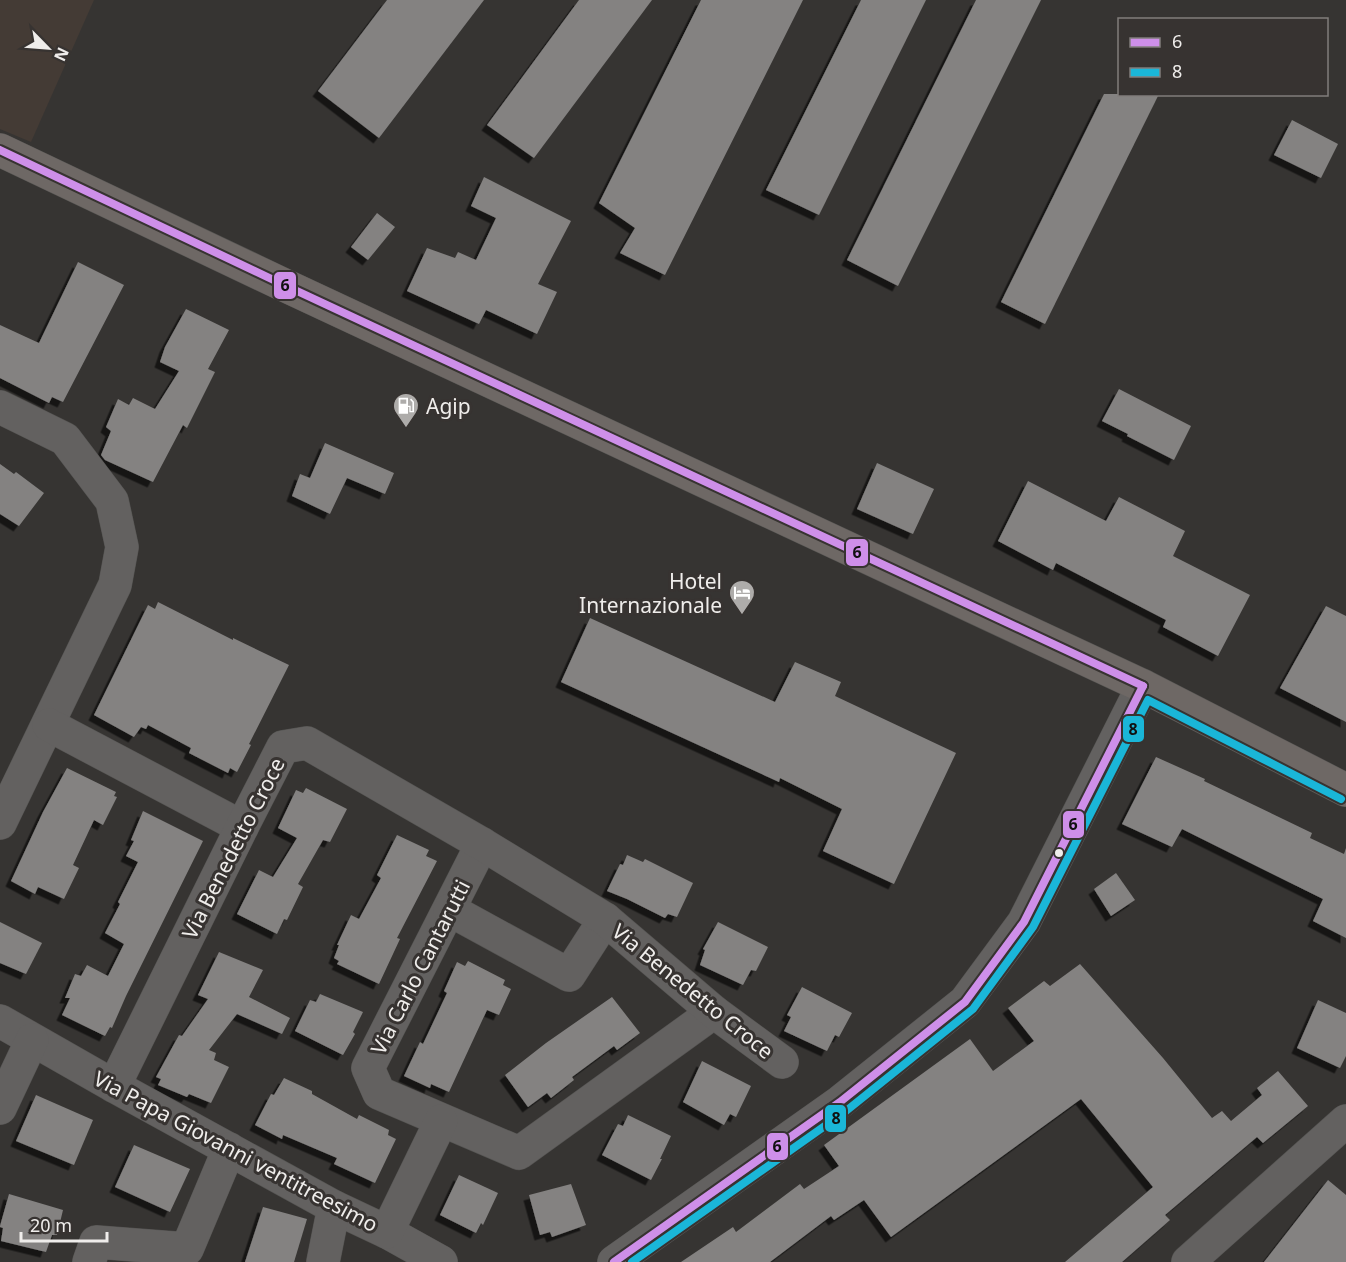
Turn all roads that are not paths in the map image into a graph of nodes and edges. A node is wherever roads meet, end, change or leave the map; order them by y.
1 (0, 150) edge
2 (0, 407) edge
3 (1143, 686) junction
4 (49, 725) junction
5 (1346, 790) edge
6 (0, 823) edge
7 (242, 827) junction
8 (482, 844) junction
9 (450, 909) junction
10 (604, 920) junction
11 (714, 1012) junction
12 (0, 1021) edge
13 (32, 1040) junction
14 (782, 1062) dead end
15 (114, 1086) junction
16 (0, 1108) edge
17 (441, 1121) junction
18 (1346, 1121) edge
19 (229, 1149) junction
20 (334, 1207) junction
21 (387, 1232) junction
22 (89, 1262) edge
23 (323, 1262) edge
24 (441, 1262) edge
25 (614, 1262) edge
26 (1188, 1262) edge

1 - 3 main road
2 - 4 street
3 - 5 main road
3 - 25 street
4 - 6 street
4 - 7 street
7 - 8 street, Via Benedetto Croce
7 - 15 street, Via Benedetto Croce
8 - 9 street, Via Carlo Cantarutti
8 - 10 street, Via Benedetto Croce
9 - 10 street, Via Benedetto Croce
9 - 17 street, Via Carlo Cantarutti
10 - 11 street, Via Benedetto Croce
11 - 14 street, Via Benedetto Croce
11 - 17 street, Via Carlo Cantarutti
12 - 13 street, Via Papa Giovanni ventitreesimo
13 - 15 street, Via Papa Giovanni ventitreesimo
13 - 16 street
15 - 19 street, Via Papa Giovanni ventitreesimo
17 - 21 street
18 - 26 street
19 - 20 street, Via Papa Giovanni ventitreesimo
19 - 22 street
20 - 21 street, Via Papa Giovanni ventitreesimo
20 - 23 street
21 - 24 street, Via Papa Giovanni ventitreesimo

